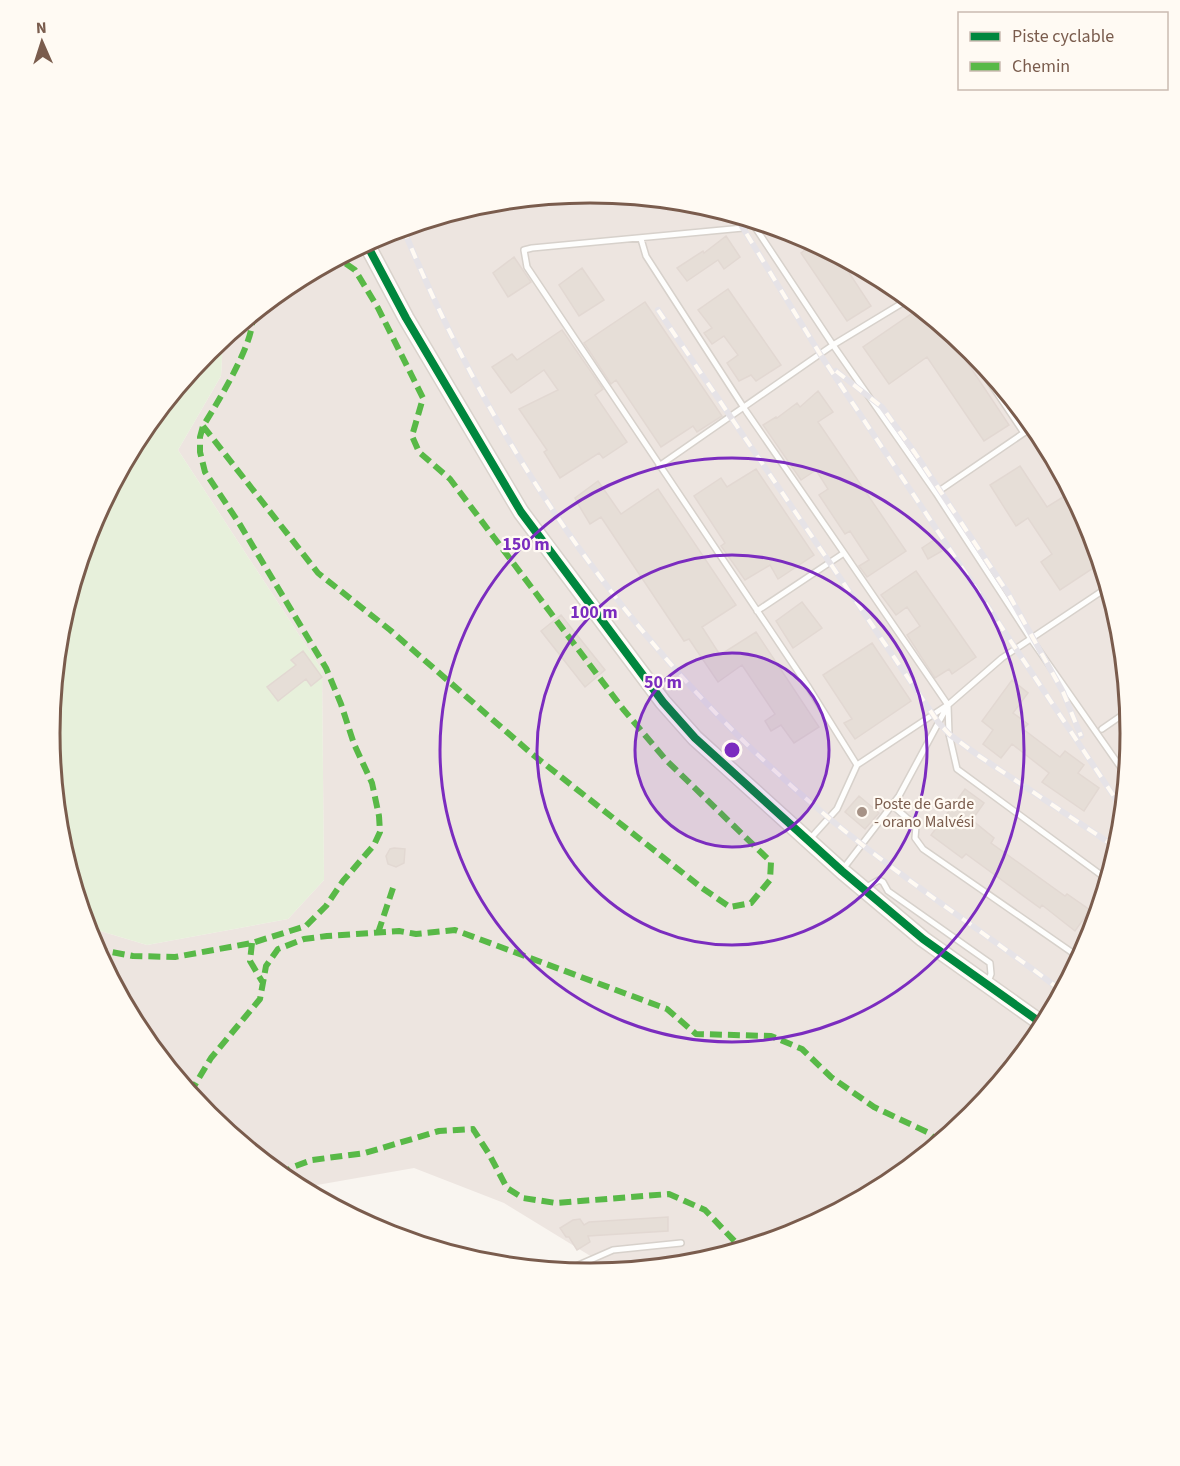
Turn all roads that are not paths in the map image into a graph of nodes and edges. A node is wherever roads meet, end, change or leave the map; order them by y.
1 (744, 226) edge
2 (757, 230) edge
3 (641, 239) junction
4 (370, 251) edge
5 (901, 304) edge
6 (833, 345) junction
7 (1003, 402) edge
8 (743, 407) junction
9 (1024, 433) joint
10 (659, 466) junction
11 (936, 493) junction
12 (844, 553) junction
13 (1101, 592) edge
14 (757, 612) junction
15 (1031, 639) junction
16 (948, 705) junction
17 (1120, 717) edge
18 (1102, 729) dead end
19 (857, 765) junction
20 (1119, 765) edge
21 (892, 805) junction
22 (808, 841) junction
23 (842, 871) junction
24 (1100, 875) edge
25 (1072, 952) edge
26 (1036, 1019) edge
27 (681, 1243) dead end
28 (584, 1263) edge

1 - 3 lane
2 - 6 lane
3 - 8 lane
3 - 10 lane
4 - 22 street
5 - 6 lane
6 - 8 lane
6 - 11 lane
7 - 9 lane
8 - 10 lane
8 - 12 lane
9 - 11 lane
10 - 14 lane
11 - 15 lane
12 - 14 lane
12 - 16 lane
13 - 15 lane
14 - 19 lane
15 - 16 lane
15 - 20 lane
16 - 19 lane
16 - 21 lane
16 - 24 lane
17 - 18 lane
19 - 22 lane
21 - 23 lane
21 - 25 lane
22 - 23 street
23 - 26 street
27 - 28 lane

